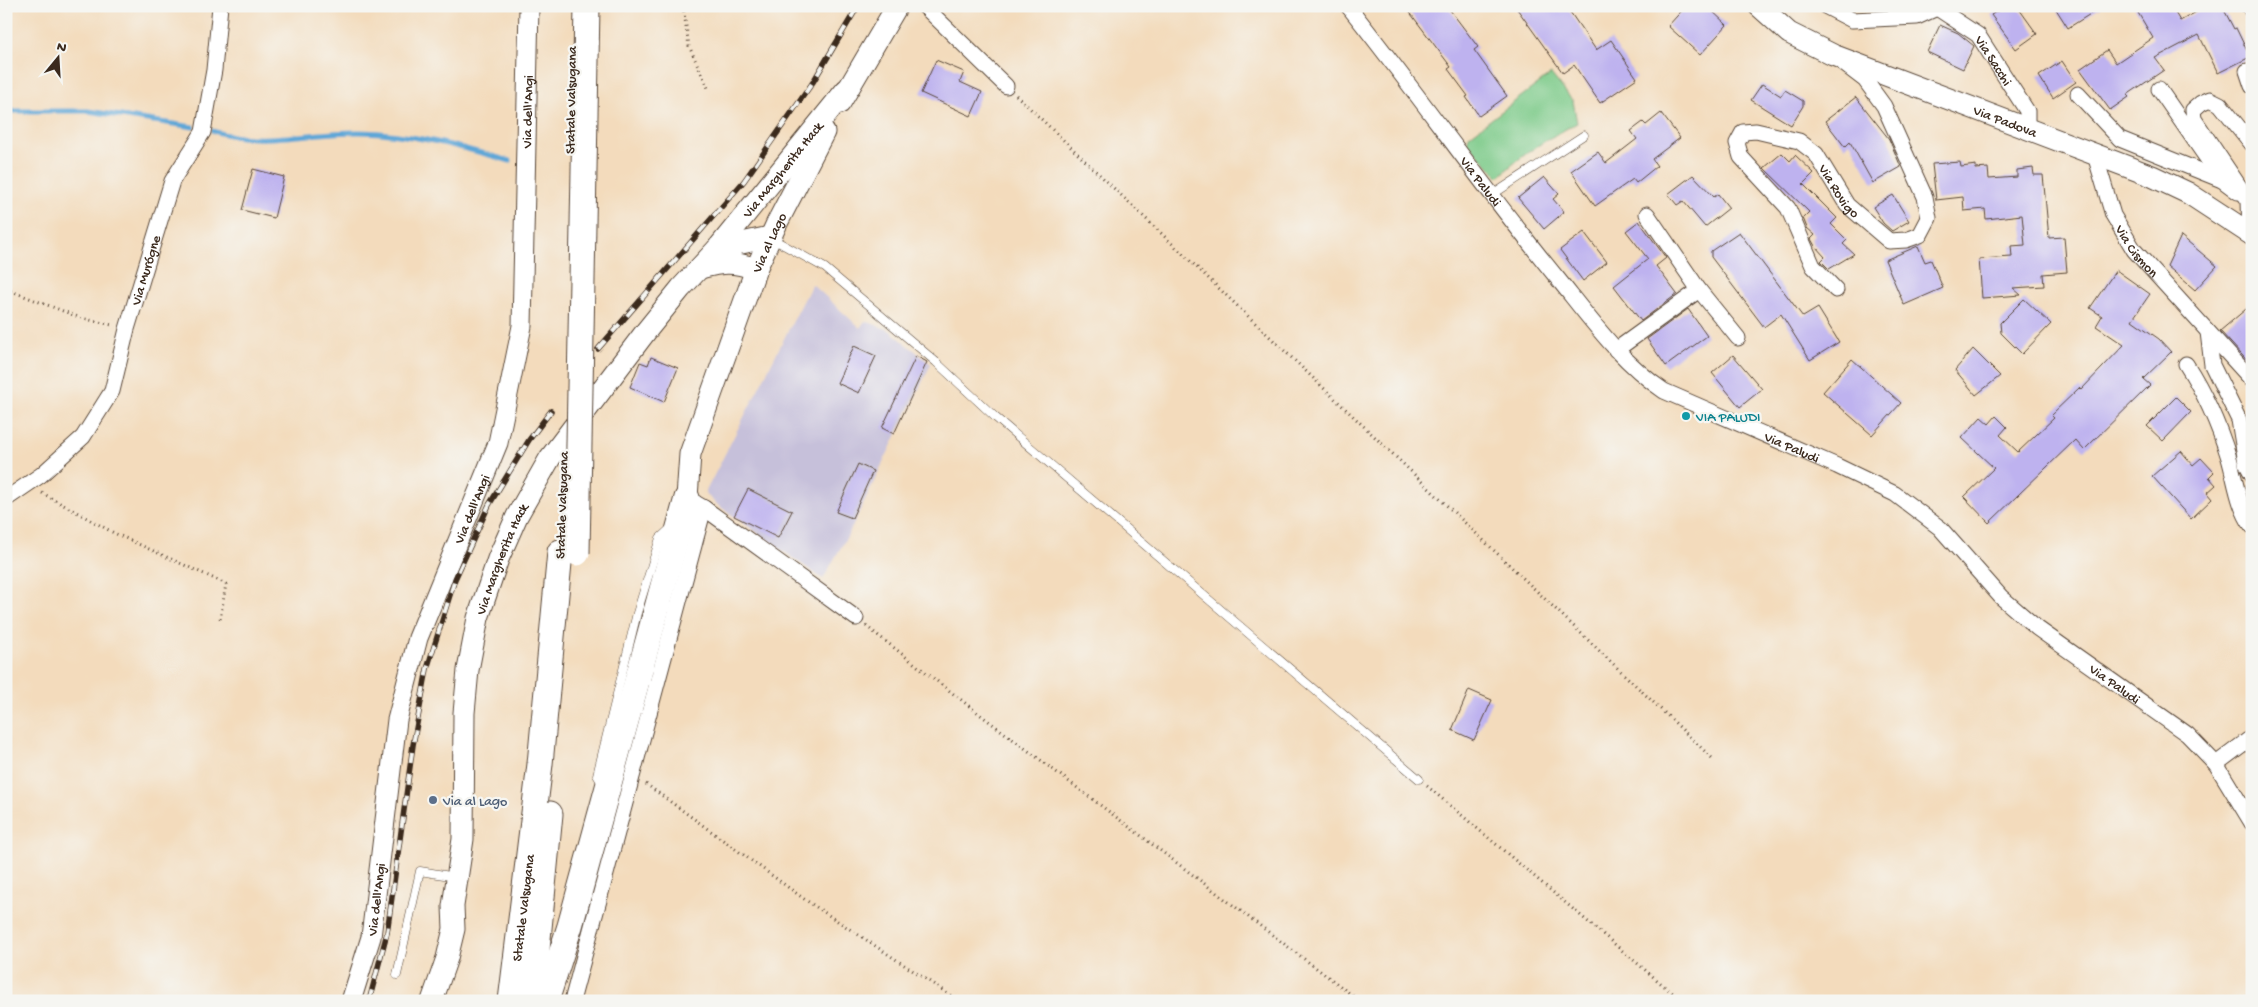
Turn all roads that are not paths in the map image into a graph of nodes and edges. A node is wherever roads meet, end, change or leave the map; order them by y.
1 (220, 6) edge
2 (529, 6) edge
3 (571, 6) edge
4 (586, 6) edge
5 (897, 6) edge
6 (924, 6) edge
7 (1348, 6) edge
8 (1759, 6) edge
9 (1825, 6) edge
10 (2249, 6) edge
11 (1937, 7) edge
12 (2252, 11) edge
13 (1833, 55) junction
14 (2247, 71) dead end
15 (1006, 86) road end
16 (2252, 86) edge
17 (2159, 89) dead end
18 (846, 90) junction
19 (2078, 94) dead end
20 (2027, 130) junction
21 (1584, 135) dead end
22 (2252, 144) edge
23 (2095, 155) junction
24 (2222, 180) junction
25 (1492, 195) junction
26 (2249, 201) junction
27 (1647, 214) dead end
28 (2251, 235) edge
29 (770, 237) junction
30 (718, 248) junction
31 (700, 268) junction
32 (756, 269) junction
33 (1699, 290) junction
34 (1836, 290) dead end
35 (2208, 332) junction
36 (1738, 338) dead end
37 (1616, 350) junction
38 (2186, 364) dead end
39 (2252, 380) edge
40 (2252, 474) edge
41 (6, 499) edge
42 (690, 508) junction
43 (2252, 526) edge
44 (568, 552) junction
45 (856, 618) road end
46 (2252, 737) edge
47 (2216, 764) junction
48 (1419, 779) road end
49 (2252, 823) edge
50 (458, 878) junction
51 (453, 906) junction
52 (397, 975) dead end
53 (351, 1001) edge
54 (419, 1001) edge
55 (432, 1001) edge
56 (511, 1001) edge
57 (532, 1001) edge
58 (546, 1001) edge
59 (572, 1001) edge

1 - 41 street, Via Murógne
2 - 53 street, Via dell'Angi
3 - 44 highway, Statale Valsugana
4 - 44 highway, Statale Valsugana, bridge
5 - 18 main road, Via al Lago
6 - 15 street
7 - 25 street, Via Paludi
8 - 13 main road, Via Padova
9 - 11 street
10 - 12 street
11 - 20 street, Via Sacchi
13 - 20 main road, Via Padova
13 - 34 street, Via Rovigo
14 - 16 street
17 - 24 street
18 - 29 main road, Via al Lago
18 - 30 main road, Via Margherita Hack
19 - 24 street
20 - 23 main road, Via Padova
21 - 25 lane
22 - 26 street
23 - 28 main road, Via Padova
23 - 35 street, Via Cismon
24 - 26 street
25 - 37 street, Via Paludi
26 - 28 street
27 - 33 street
29 - 30 main road, Via Margherita Hack
29 - 32 main road, Via al Lago
29 - 48 lane
30 - 31 main road, Via Margherita Hack
31 - 32 main road
31 - 50 main road, Via Margherita Hack
32 - 42 main road, Via al Lago
33 - 36 street
33 - 37 street
35 - 39 street, Via Cismon
35 - 40 street
37 - 47 street, Via Paludi
38 - 43 street
42 - 45 street
42 - 58 highway
42 - 59 street
44 - 56 highway, Statale Valsugana
44 - 57 highway, Statale Valsugana
46 - 47 street
47 - 49 street, Via Paludi
50 - 51 main road, Via Margherita Hack
50 - 52 lane
51 - 54 main road, Via Margherita Hack
51 - 55 main road, Via Margherita Hack

